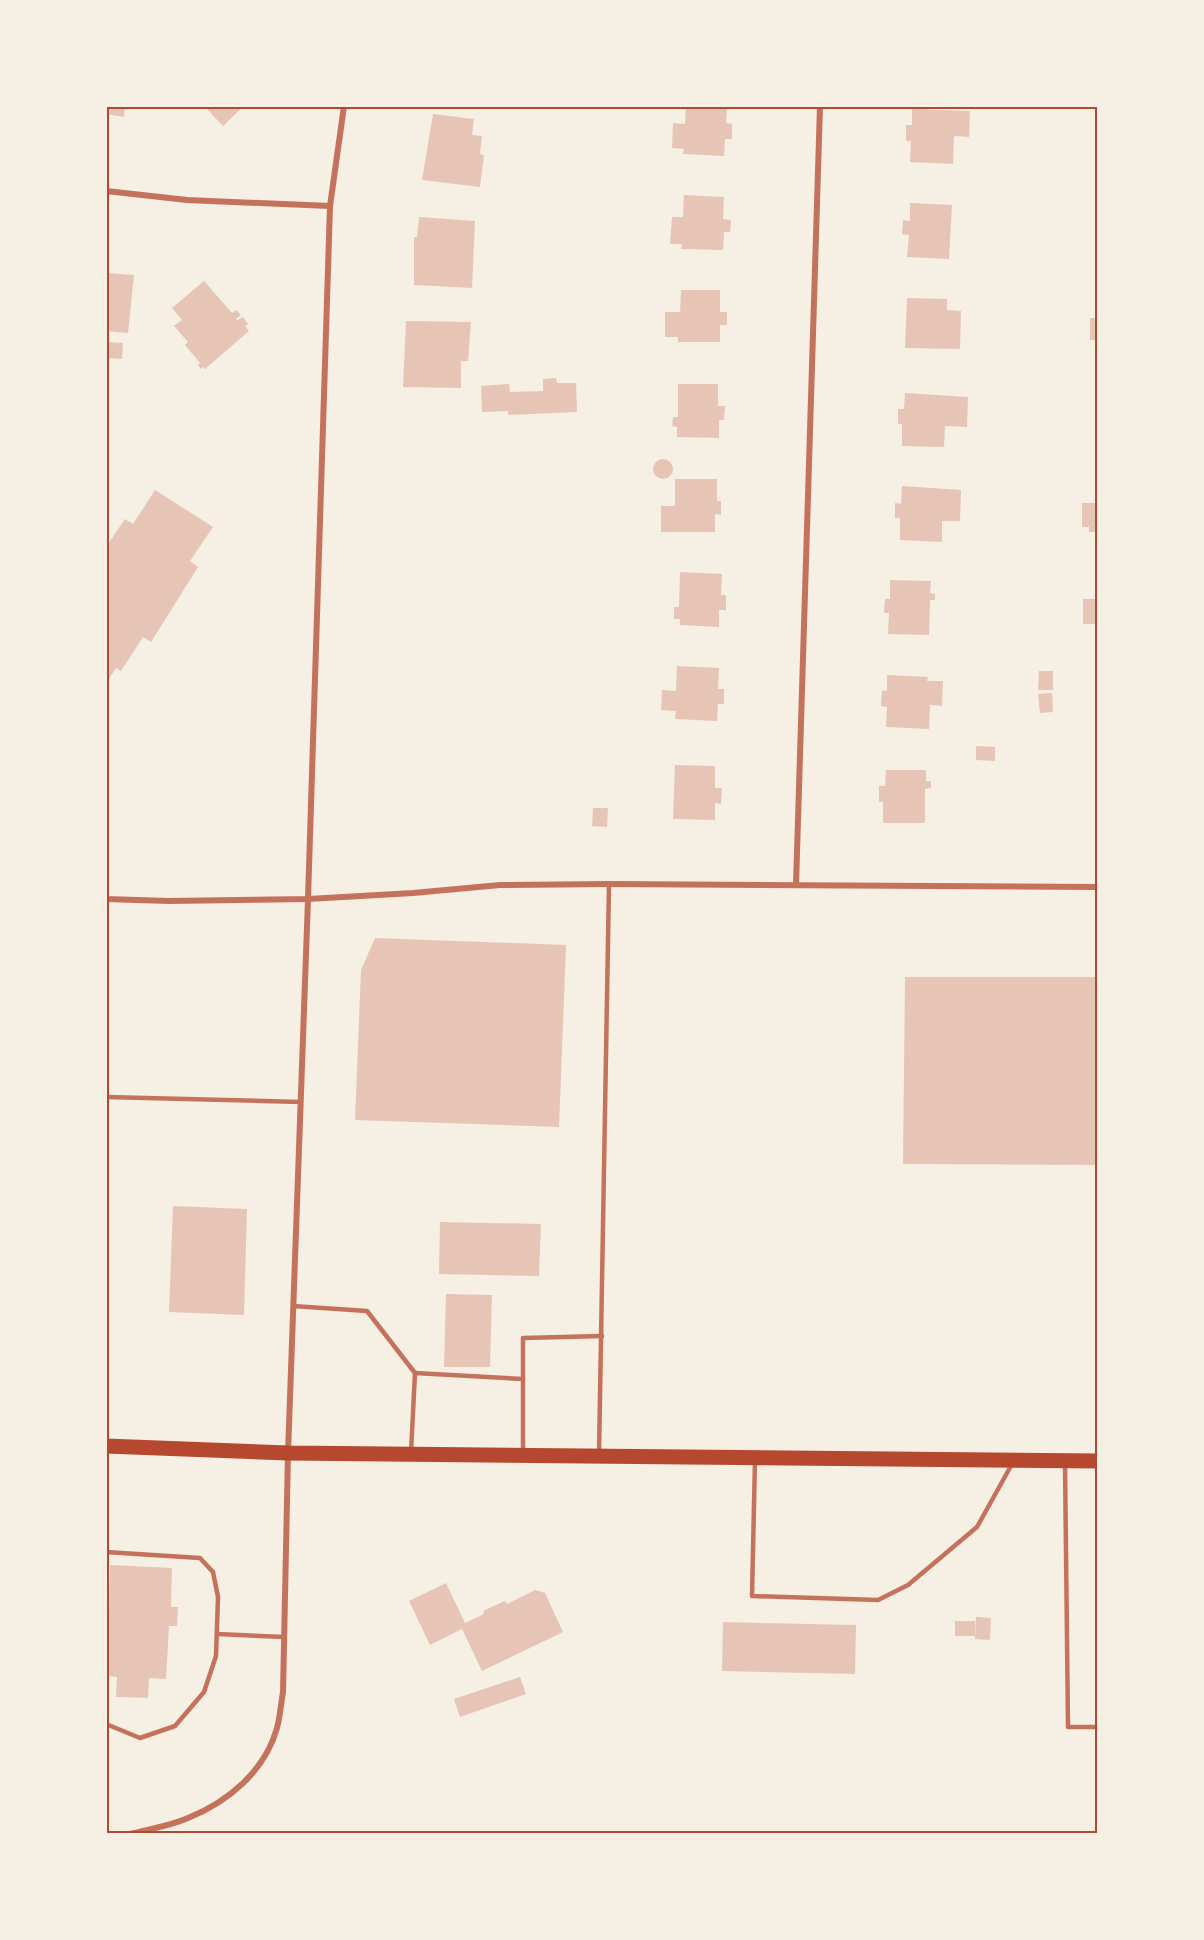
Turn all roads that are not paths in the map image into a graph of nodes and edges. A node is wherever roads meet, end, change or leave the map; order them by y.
1 (344, 106) edge
2 (820, 106) edge
3 (106, 191) edge
4 (330, 206) junction
5 (609, 884) junction
6 (796, 885) junction
7 (1098, 887) edge
8 (106, 899) edge
9 (308, 899) junction
10 (106, 1097) edge
11 (301, 1102) junction
12 (293, 1306) junction
13 (602, 1336) junction
14 (415, 1373) junction
15 (523, 1379) junction
16 (106, 1446) edge
17 (288, 1453) junction
18 (411, 1454) junction
19 (523, 1455) junction
20 (599, 1456) junction
21 (755, 1458) junction
22 (1015, 1460) junction
23 (1065, 1461) junction
24 (1098, 1461) edge
25 (106, 1552) edge
26 (217, 1634) junction
27 (284, 1637) junction
28 (106, 1724) edge
29 (1098, 1727) edge
30 (130, 1833) edge

1 - 4 street
2 - 6 street
3 - 4 street
4 - 9 street
5 - 6 street
5 - 9 street
5 - 13 lane
6 - 7 street
8 - 9 street
9 - 11 street
10 - 11 lane
11 - 12 street
12 - 14 lane
12 - 17 street
13 - 15 lane
13 - 20 lane
14 - 15 lane
14 - 18 lane
15 - 19 lane
16 - 17 main road
17 - 18 main road
17 - 27 street
18 - 19 main road
19 - 20 main road
20 - 21 main road
21 - 22 main road
21 - 22 lane
22 - 23 main road
23 - 24 main road
23 - 29 lane
25 - 26 lane
26 - 27 lane
26 - 28 lane
27 - 30 street

